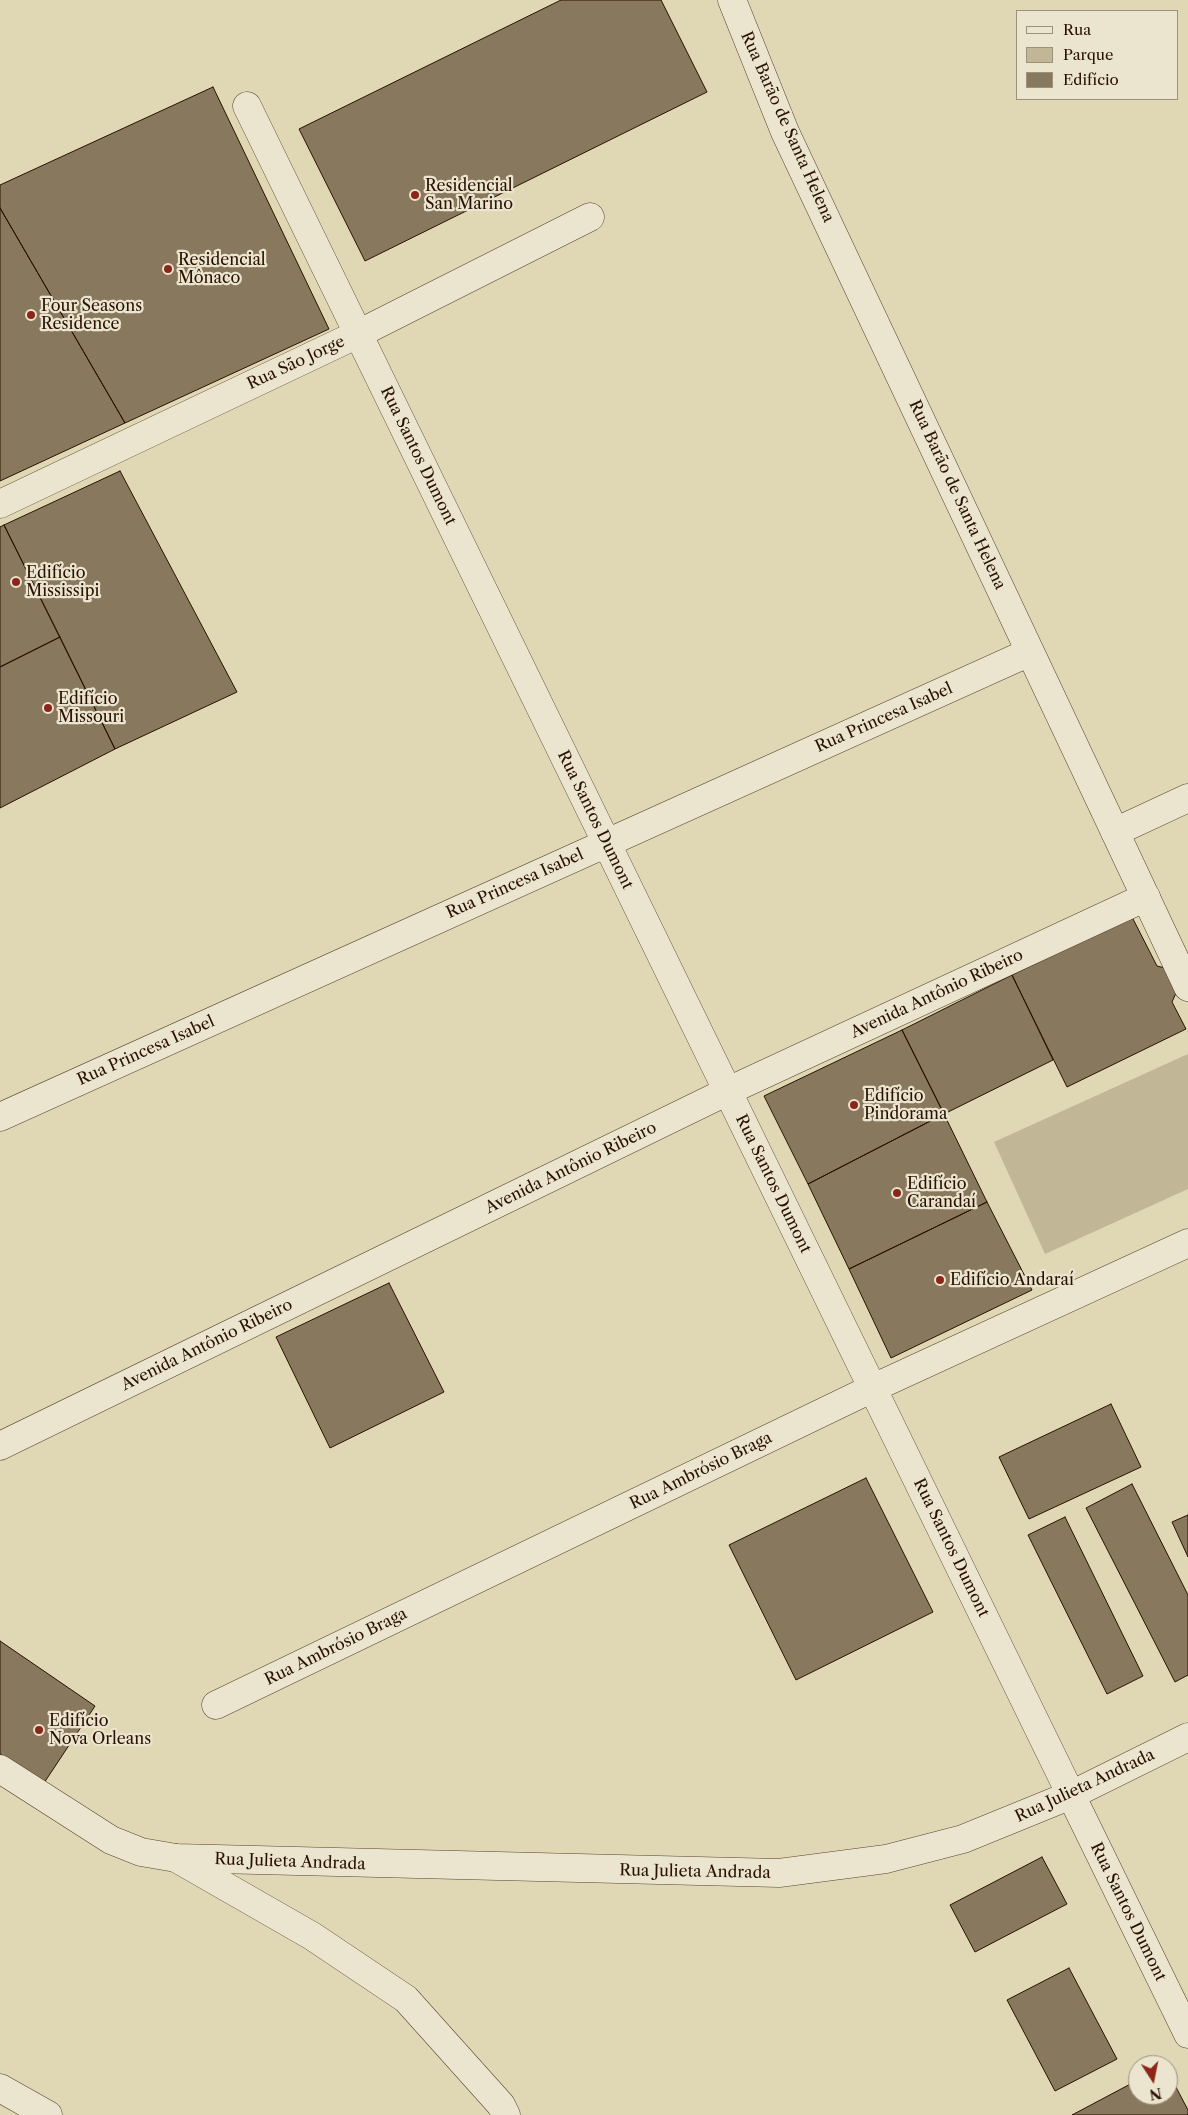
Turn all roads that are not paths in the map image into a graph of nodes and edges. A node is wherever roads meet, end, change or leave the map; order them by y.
1 (732, 0) edge
2 (247, 106) dead end
3 (590, 217) dead end
4 (358, 334) junction
5 (0, 504) edge
6 (1030, 652) junction
7 (1188, 798) edge
8 (1115, 832) junction
9 (607, 843) junction
10 (1146, 897) junction
11 (1188, 987) edge
12 (728, 1091) junction
13 (0, 1116) edge
14 (1188, 1243) edge
15 (873, 1388) junction
16 (0, 1446) edge
17 (216, 1705) dead end
18 (1188, 1737) edge
19 (0, 1769) edge
20 (1071, 1796) junction
21 (176, 1858) junction
22 (1188, 2034) edge
23 (0, 2088) edge
24 (48, 2115) edge
25 (506, 2115) edge

1 - 6 street, Rua Barão de Santa Helena
2 - 4 street, Rua Santos Dumont
3 - 4 street, Rua São Jorge
4 - 5 street, Rua São Jorge
4 - 9 street, Rua Santos Dumont
6 - 8 street, Rua Barão de Santa Helena
6 - 9 street, Rua Princesa Isabel
7 - 8 street
8 - 10 street, Rua Barão de Santa Helena
9 - 12 street, Rua Santos Dumont
9 - 13 street, Rua Princesa Isabel
10 - 11 street, Rua Barão de Santa Helena
10 - 12 street, Avenida Antônio Ribeiro
12 - 15 street, Rua Santos Dumont
12 - 16 street, Avenida Antônio Ribeiro
14 - 15 street, Rua Ambrósio Braga
15 - 17 street, Rua Ambrósio Braga
15 - 20 street, Rua Santos Dumont
18 - 20 street, Rua Julieta Andrada
19 - 21 street
20 - 21 street, Rua Julieta Andrada
20 - 22 street, Rua Santos Dumont
21 - 25 street
23 - 24 street

